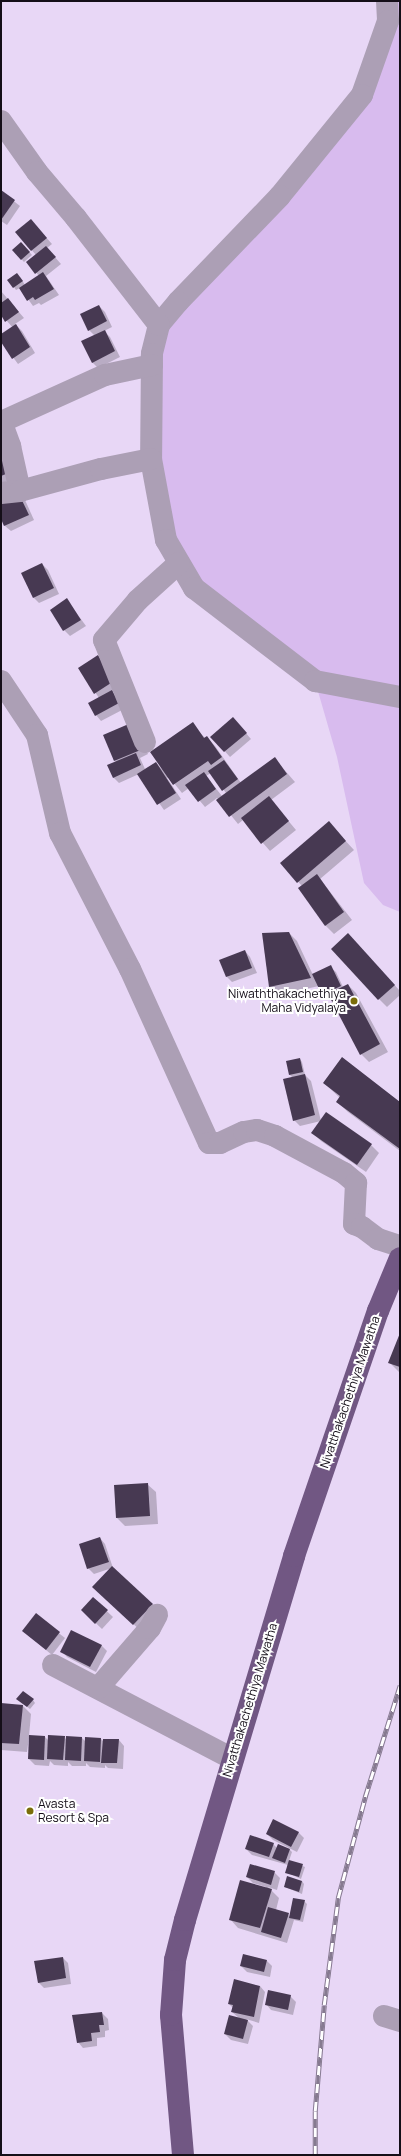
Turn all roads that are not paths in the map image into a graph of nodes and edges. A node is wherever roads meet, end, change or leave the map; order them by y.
1 (387, 1) edge
2 (1, 121) edge
3 (159, 325) junction
4 (152, 365) junction
5 (1, 421) edge
6 (151, 459) junction
7 (10, 492) edge
8 (179, 562) junction
9 (1, 680) edge
10 (400, 697) edge
11 (145, 742) dead end
12 (400, 1246) edge
13 (400, 1258) edge
14 (157, 1615) dead end
15 (53, 1665) dead end
16 (98, 1688) junction
17 (233, 1759) junction
18 (183, 2155) edge

1 - 3 street
2 - 3 street
3 - 4 street
4 - 5 street
4 - 6 street
5 - 7 street
6 - 7 street
6 - 8 street
8 - 10 street
8 - 11 street
9 - 12 street
13 - 17 highway, Nivatthakachethiya Mawatha
14 - 16 street
15 - 16 street
16 - 17 street
17 - 18 highway, Nivatthakachethiya Mawatha

